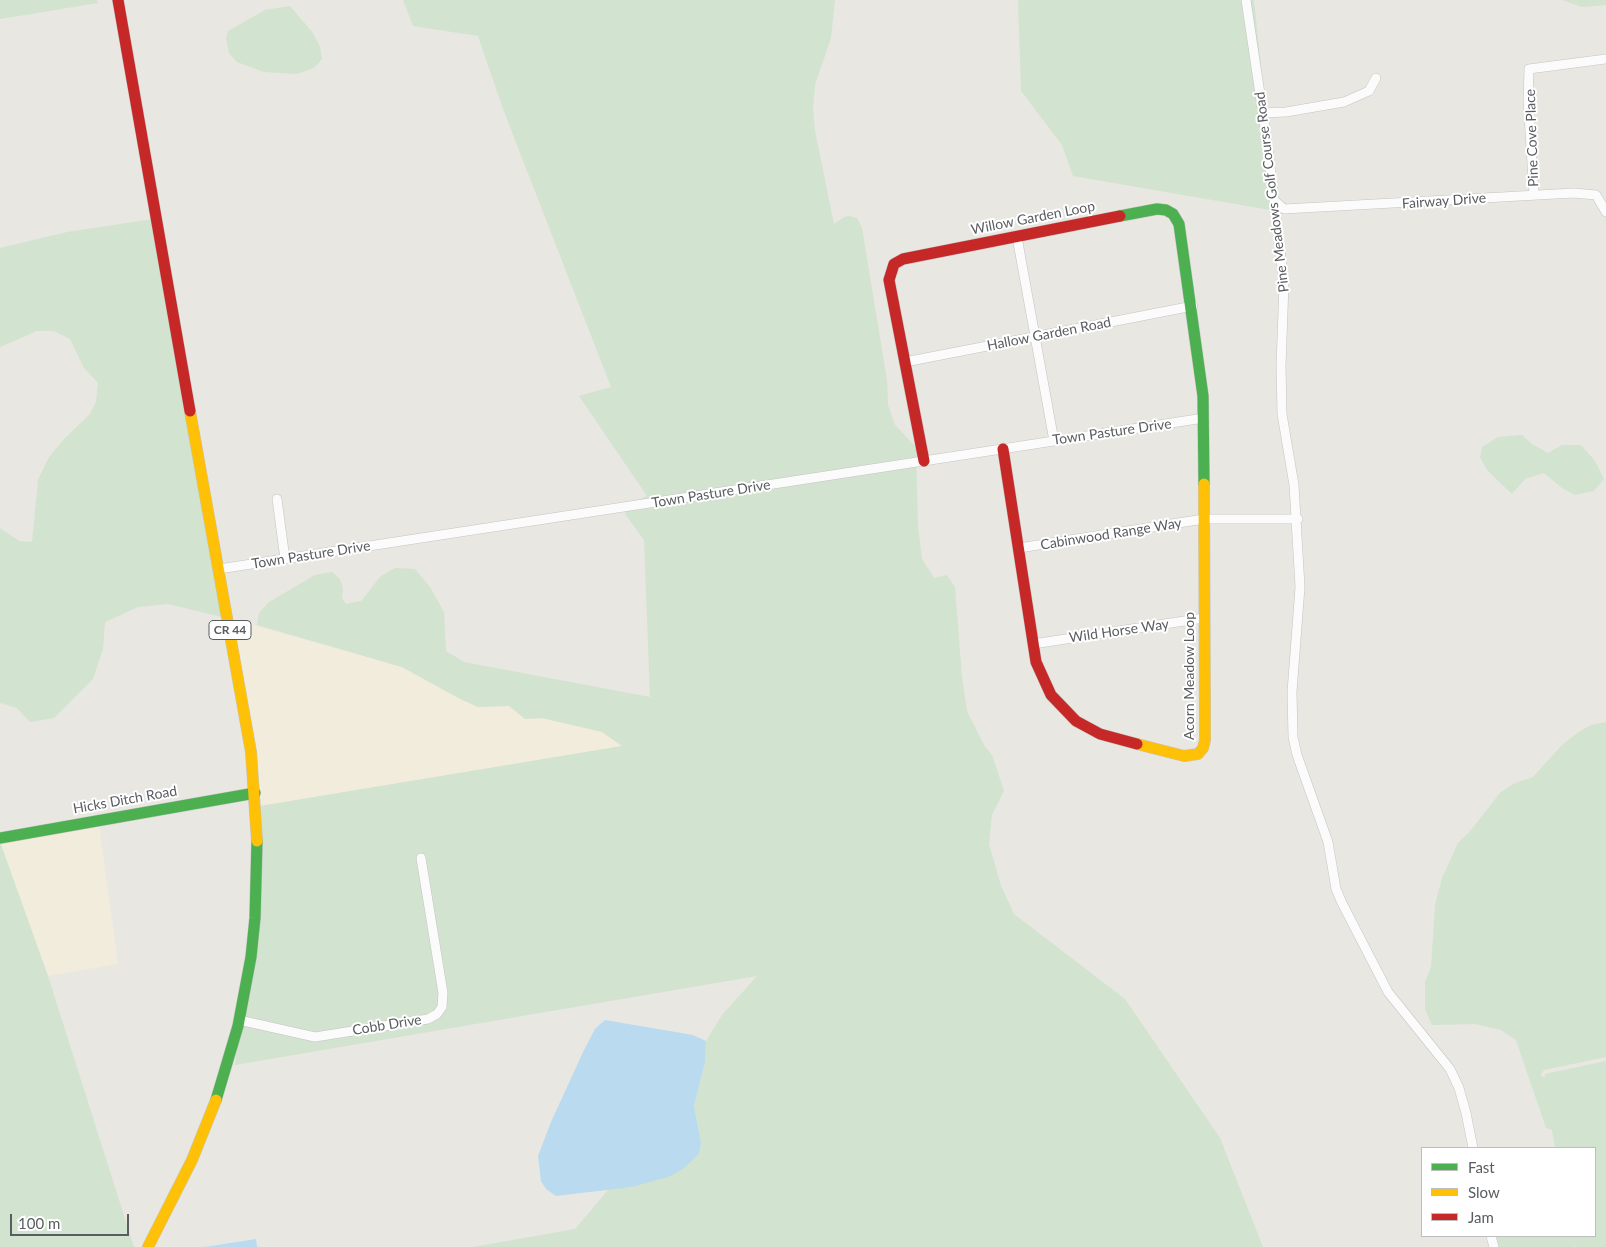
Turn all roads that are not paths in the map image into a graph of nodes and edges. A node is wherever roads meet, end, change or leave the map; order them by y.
1 (118, 0) edge
2 (1246, 0) edge
3 (1606, 59) edge
4 (1376, 78) dead end
5 (1263, 113) junction
6 (1534, 195) junction
7 (1275, 201) junction
8 (1606, 212) edge
9 (1017, 237) junction
10 (1192, 306) junction
11 (1036, 336) junction
12 (905, 362) junction
13 (1204, 418) junction
14 (1054, 441) junction
15 (1003, 449) junction
16 (924, 461) junction
17 (277, 499) dead end
18 (1204, 519) junction
19 (1298, 520) junction
20 (1018, 548) junction
21 (285, 559) junction
22 (219, 569) junction
23 (1204, 618) junction
24 (1033, 644) junction
25 (255, 793) junction
26 (0, 838) edge
27 (421, 858) dead end
28 (239, 1020) junction
29 (1474, 1147) edge
30 (148, 1247) edge

1 - 22 street, CR 44
2 - 5 street, Pine Meadows Golf Course Road
3 - 6 street, Pine Cove Place
4 - 5 street
5 - 7 street, Pine Meadows Golf Course Road
6 - 7 street, Fairway Drive
6 - 8 street, Fairway Drive
7 - 19 street, Pine Meadows Golf Course Road
9 - 10 street, Willow Garden Loop
9 - 11 street
9 - 12 street, Willow Garden Loop
10 - 11 street, Hallow Garden Road
10 - 13 street, Willow Garden Loop
11 - 12 street, Hallow Garden Road
11 - 14 street
12 - 16 street, Willow Garden Loop
13 - 14 street, Town Pasture Drive
13 - 18 street, Acorn Meadow Loop
14 - 15 street, Town Pasture Drive
15 - 16 street, Town Pasture Drive
15 - 20 street, Acorn Meadow Loop
16 - 21 street, Town Pasture Drive
17 - 21 street
18 - 19 street, Cabinwood Range Way
18 - 20 street, Cabinwood Range Way
18 - 23 street, Acorn Meadow Loop
19 - 29 street, Pine Meadows Golf Course Road
20 - 24 street, Acorn Meadow Loop
21 - 22 street, Town Pasture Drive
22 - 25 street, CR 44
23 - 24 street, Wild Horse Way
23 - 24 street, Acorn Meadow Loop
25 - 26 street, Hicks Ditch Road
25 - 28 street, CR 44
27 - 28 street, Cobb Drive
28 - 30 street, CR 44

